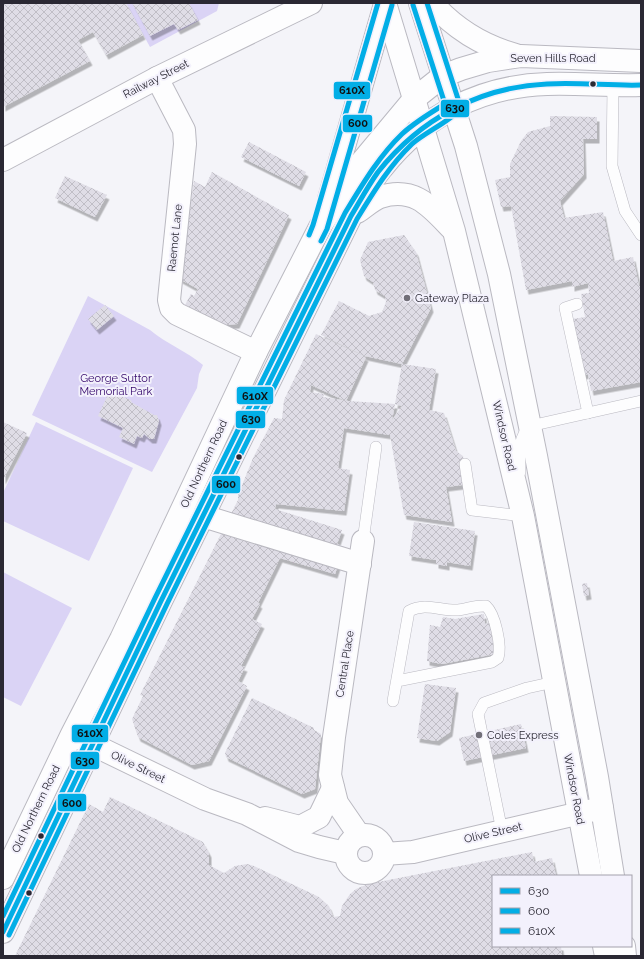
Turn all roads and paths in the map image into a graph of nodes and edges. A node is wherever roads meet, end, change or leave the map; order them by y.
1 (420, 3) edge
2 (432, 3) edge
3 (383, 4) edge
4 (305, 6) edge
5 (521, 56) junction
6 (641, 61) edge
7 (443, 76) junction
8 (157, 78) junction
9 (641, 85) edge
10 (613, 86) junction
11 (414, 98) junction
12 (453, 107) junction
13 (422, 126) junction
14 (3, 160) edge
15 (351, 216) junction
16 (320, 227) junction
17 (454, 232) junction
18 (641, 235) edge
19 (577, 304) dead end
20 (256, 352) junction
21 (641, 400) edge
22 (588, 413) junction
23 (530, 426) junction
24 (376, 447) dead end
25 (465, 464) dead end
26 (203, 516) junction
27 (523, 516) junction
28 (364, 540) joint
29 (360, 564) junction
30 (397, 681) junction
31 (554, 682) junction
32 (393, 701) dead end
33 (72, 734) junction
34 (93, 745) junction
35 (334, 788) junction
36 (205, 799) junction
37 (602, 808) junction
38 (247, 814) junction
39 (579, 814) junction
40 (502, 831) junction
41 (359, 836) junction
42 (384, 854) junction
43 (347, 859) junction
44 (591, 875) edge
45 (613, 875) edge
46 (3, 878) edge
47 (3, 932) edge

1 - 7 main road
2 - 5 main road
3 - 11 main road, Windsor Road
3 - 16 main road
4 - 8 main road, Railway Street
5 - 6 main road, Seven Hills Road
5 - 7 main road, Seven Hills Road
7 - 11 main road, Old Northern Road
7 - 12 main road
8 - 14 main road, Railway Street
8 - 20 main road, Raemot Lane
9 - 10 main road
10 - 12 main road
10 - 18 lane
11 - 13 main road, Windsor Road
11 - 16 main road, Old Northern Road
12 - 13 main road, Old Northern Road
12 - 23 main road
13 - 15 main road, Old Northern Road
13 - 17 main road, Windsor Road
15 - 17 main road
15 - 26 main road, Old Northern Road
16 - 20 main road, Old Northern Road
17 - 27 main road, Windsor Road
19 - 22 lane
20 - 33 main road, Old Northern Road
21 - 22 lane
22 - 23 lane
23 - 27 lane
23 - 37 main road
24 - 28 lane
25 - 27 lane
26 - 29 main road
26 - 34 main road, Old Northern Road
27 - 31 main road, Windsor Road
28 - 29 main road, Central Place
29 - 35 main road, Central Place
30 - 30 lane
30 - 32 lane
31 - 39 main road, Windsor Road
31 - 40 lane
33 - 34 main road, Olive Street
33 - 46 main road, Old Northern Road
34 - 36 main road, Olive Street
34 - 47 main road, Old Northern Road
35 - 38 main road
35 - 41 main road, Central Place
36 - 38 main road, Olive Street
36 - 43 main road, Olive Street
37 - 39 main road, Olive Street
37 - 45 main road
38 - 43 main road, Olive Street
39 - 40 main road, Olive Street
39 - 44 main road, Windsor Road
40 - 42 main road, Olive Street
41 - 42 main road
41 - 43 main road
42 - 43 main road

